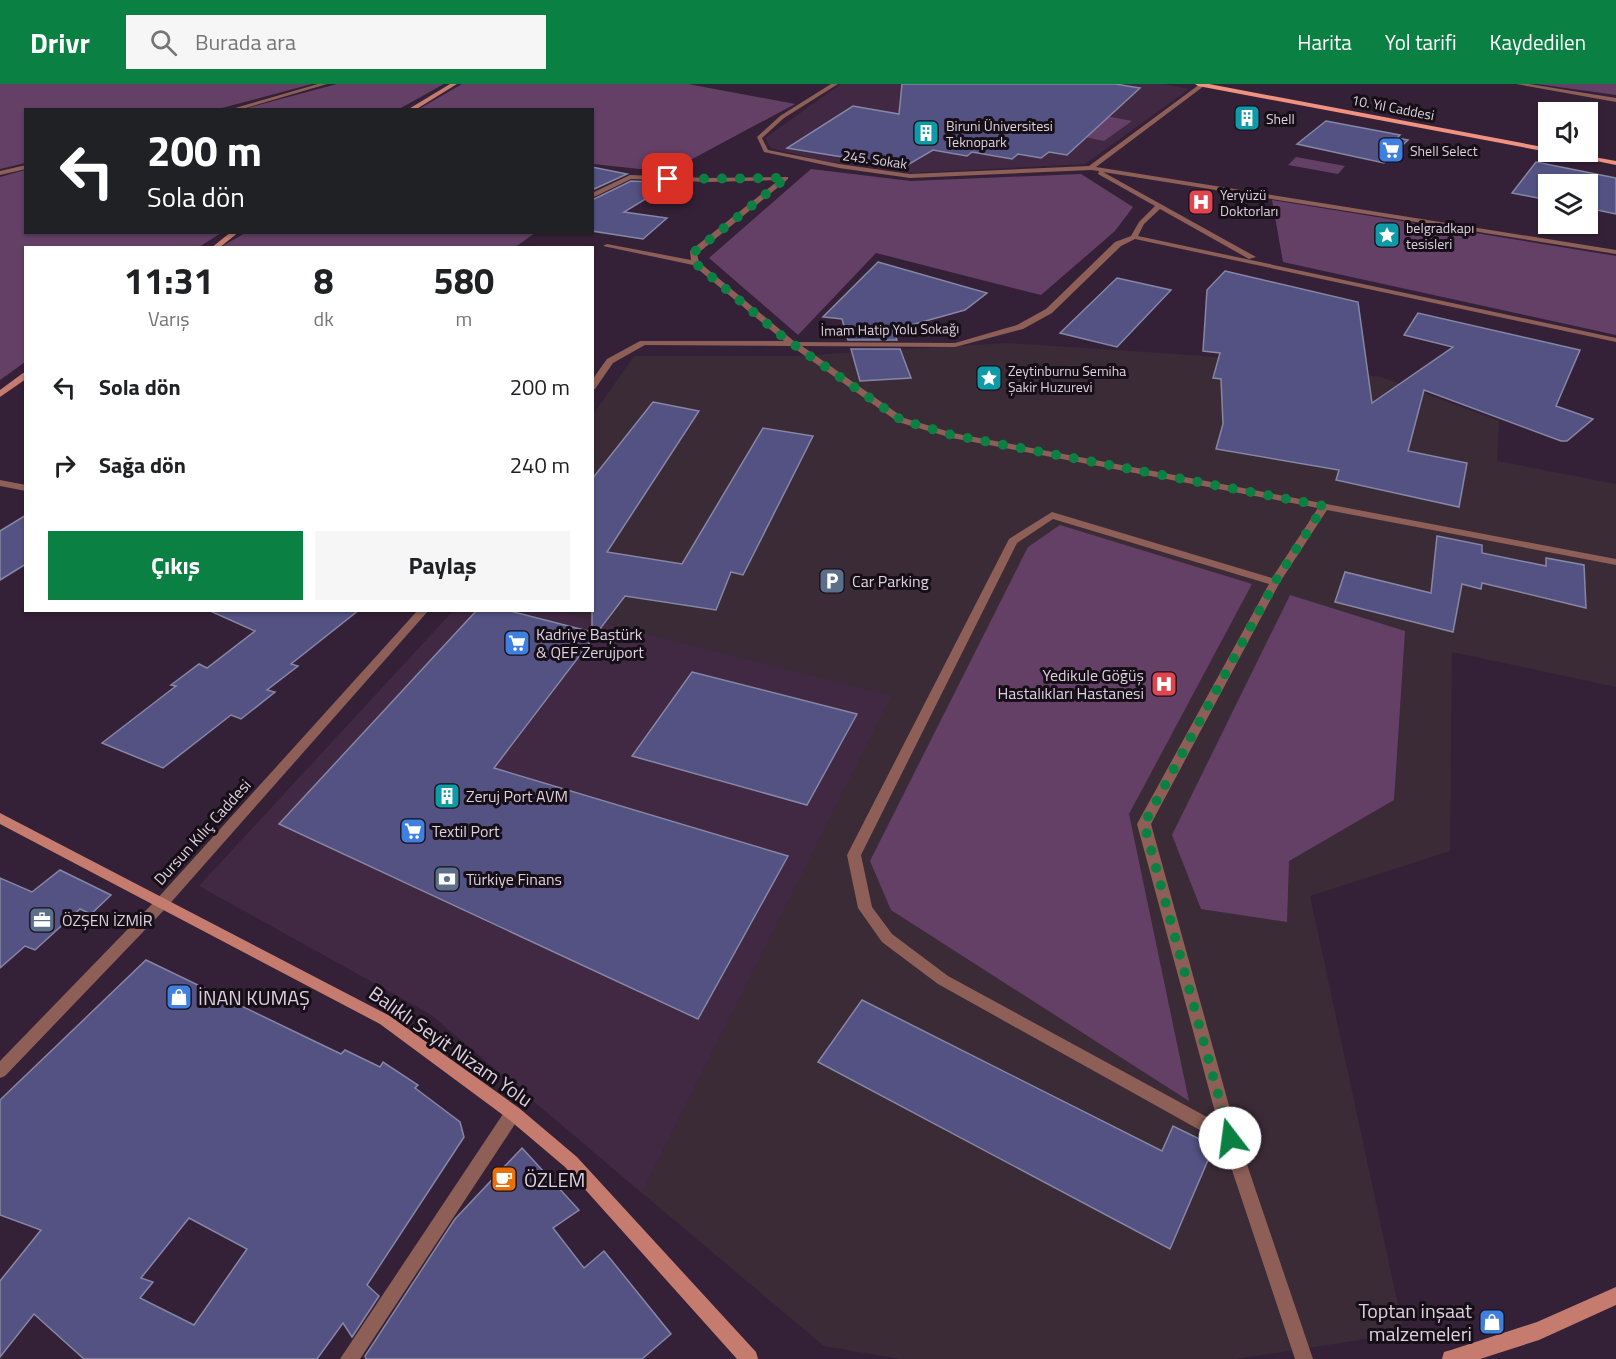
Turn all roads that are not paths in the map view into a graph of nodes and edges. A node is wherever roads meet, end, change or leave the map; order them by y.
1 (324, 84) edge
2 (454, 84) edge
3 (835, 84) edge
4 (1200, 84) edge
5 (1222, 84) edge
6 (1519, 84) edge
7 (1616, 100) edge
8 (238, 108) edge
9 (413, 108) edge
10 (1538, 143) edge
11 (1538, 148) edge
12 (1598, 155) edge
13 (1616, 158) edge
14 (1598, 160) edge
15 (1616, 163) edge
16 (24, 167) edge
17 (1091, 168) junction
18 (0, 173) edge
19 (594, 195) edge
20 (1160, 206) junction
21 (233, 234) edge
22 (1134, 237) junction
23 (217, 246) edge
24 (607, 246) dead end
25 (1616, 252) edge
26 (695, 263) junction
27 (1264, 264) junction
28 (1616, 340) edge
29 (792, 343) junction
30 (24, 376) edge
31 (594, 384) edge
32 (0, 394) edge
33 (0, 483) edge
34 (24, 488) edge
35 (1324, 506) junction
36 (1616, 562) edge
37 (1275, 582) junction
38 (422, 612) edge
39 (0, 818) edge
40 (161, 904) junction
41 (0, 1071) edge
42 (513, 1113) junction
43 (1230, 1138) junction
44 (1616, 1296) edge
45 (349, 1359) edge
46 (749, 1359) edge
47 (1304, 1359) edge
48 (1451, 1359) edge

1 - 8 street
2 - 9 street
3 - 17 street, 245. Sokak
4 - 11 main road, 10. Yıl Caddesi
4 - 17 street
5 - 10 main road, 10. Yıl Caddesi
6 - 7 street
12 - 13 main road
14 - 15 main road
16 - 18 street
17 - 20 street
17 - 25 street
19 - 26 street
20 - 22 street
20 - 27 street
21 - 23 street
22 - 27 street
22 - 29 street, İmam Hatip Yolu Sokağı
24 - 26 street
26 - 29 street
27 - 28 street
29 - 31 street
29 - 35 street
30 - 32 street
33 - 34 street
35 - 36 street
35 - 37 street
37 - 43 street
37 - 43 street
38 - 40 street, Dursun Kılıç Caddesi
39 - 40 street, Balıklı Seyit Nizam Yolu
40 - 41 street, Dursun Kılıç Caddesi
40 - 42 street, Balıklı Seyit Nizam Yolu
42 - 45 street
42 - 46 street, Balıklı Seyit Nizam Yolu
43 - 47 street
44 - 48 street

